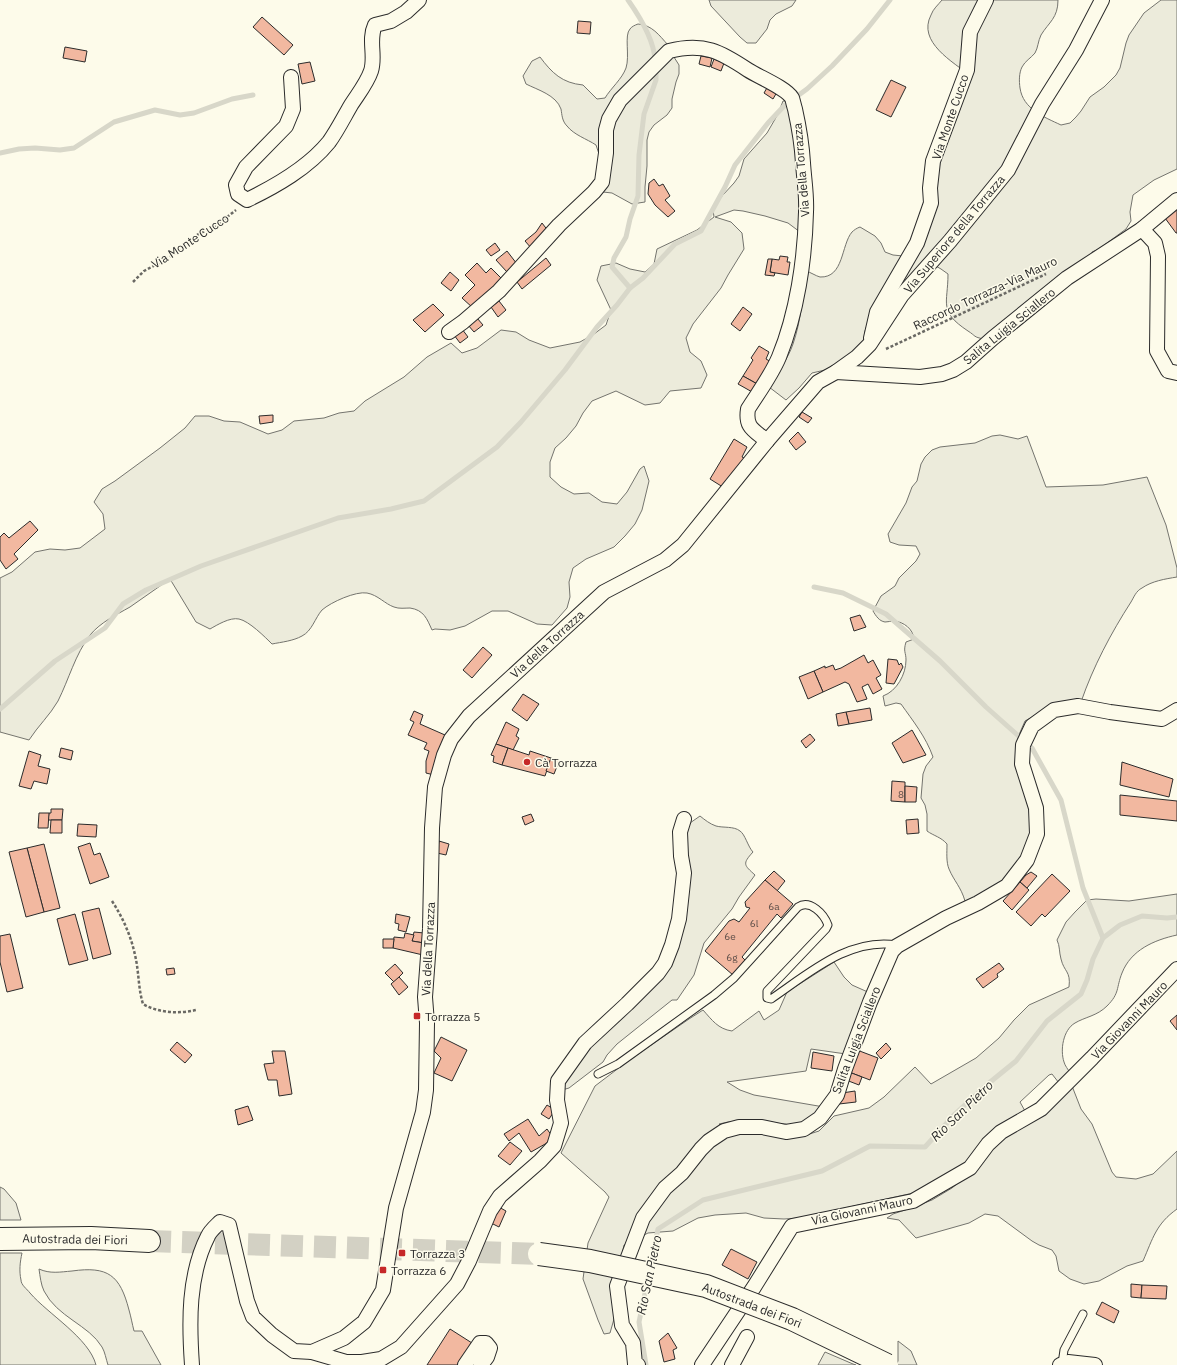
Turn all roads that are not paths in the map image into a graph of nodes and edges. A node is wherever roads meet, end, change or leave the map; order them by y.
1 (419, 0) edge
2 (986, 0) edge
3 (1102, 0) edge
4 (291, 77) dead end
5 (1177, 200) edge
6 (1142, 230) junction
7 (449, 332) dead end
8 (870, 344) junction
9 (836, 372) junction
10 (1177, 373) edge
11 (767, 441) junction
12 (1177, 710) edge
13 (684, 819) dead end
14 (898, 946) junction
15 (1177, 969) edge
16 (598, 1074) dead end
17 (7, 1238) edge
18 (149, 1241) tunnel mouth
19 (539, 1254) tunnel mouth
20 (1083, 1314) dead end
21 (747, 1337) dead end
22 (312, 1352) junction
23 (360, 1364) edge
24 (192, 1365) edge
25 (465, 1365) edge
26 (480, 1365) edge
27 (638, 1365) edge
28 (702, 1365) edge
29 (732, 1365) edge
30 (887, 1365) edge
31 (1061, 1365) edge
32 (1095, 1365) edge

1 - 4 street
2 - 8 street, Via Monte Cucco
3 - 8 street, Via Superiore della Torrazza
5 - 6 street, Salita Luigia Sciallero
6 - 9 street, Salita Luigia Sciallero
6 - 10 street
7 - 11 street, Via della Torrazza
8 - 9 street, Via Superiore della Torrazza
9 - 11 street, Via della Torrazza
11 - 22 street, Via della Torrazza
12 - 14 street, Salita Luigia Sciallero
13 - 23 street
14 - 16 lane
14 - 27 street, Salita Luigia Sciallero
15 - 28 street, Via Giovanni Mauro
17 - 18 highway, Autostrada dei Fiori
19 - 30 highway, Autostrada dei Fiori, bridge
20 - 31 lane
21 - 29 street
22 - 23 street
22 - 24 street, Via della Torrazza
25 - 26 street
31 - 32 street

